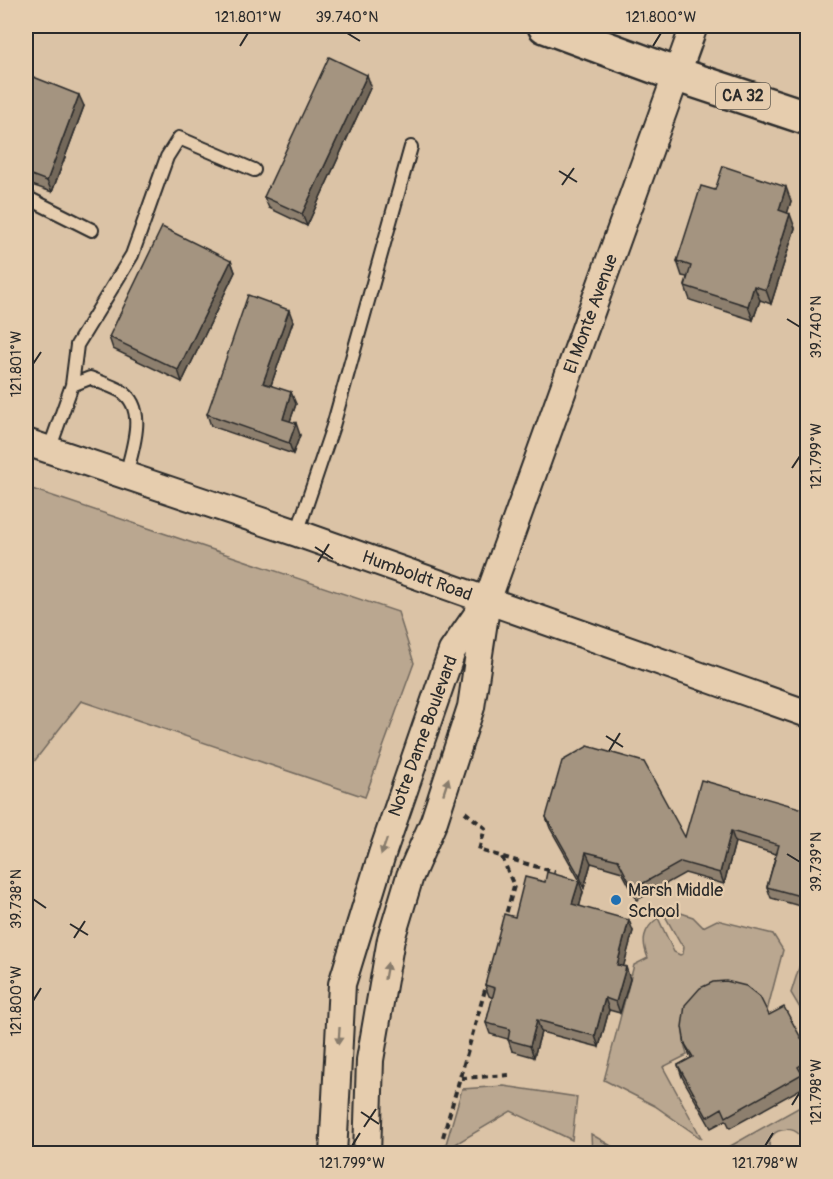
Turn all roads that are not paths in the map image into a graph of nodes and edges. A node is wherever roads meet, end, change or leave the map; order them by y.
1 (545, 26) edge
2 (694, 26) edge
3 (678, 75) junction
4 (807, 118) edge
5 (411, 147) dead end
6 (254, 171) dead end
7 (26, 197) edge
8 (92, 230) dead end
9 (72, 385) junction
10 (37, 446) edge
11 (126, 476) junction
12 (297, 533) junction
13 (487, 601) junction
14 (807, 714) edge
15 (333, 1154) edge
16 (367, 1154) edge

1 - 3 main road, CA 32
2 - 3 street, El Monte Avenue
3 - 4 main road, CA 32
3 - 13 street, El Monte Avenue
5 - 12 lane
6 - 9 lane
7 - 8 lane
9 - 10 lane
9 - 11 lane
10 - 11 street, Humboldt Road
11 - 12 street, Humboldt Road
12 - 13 street, Humboldt Road
13 - 14 street, Humboldt Road
13 -> 15 street, Notre Dame Boulevard
16 -> 13 street, Notre Dame Boulevard

